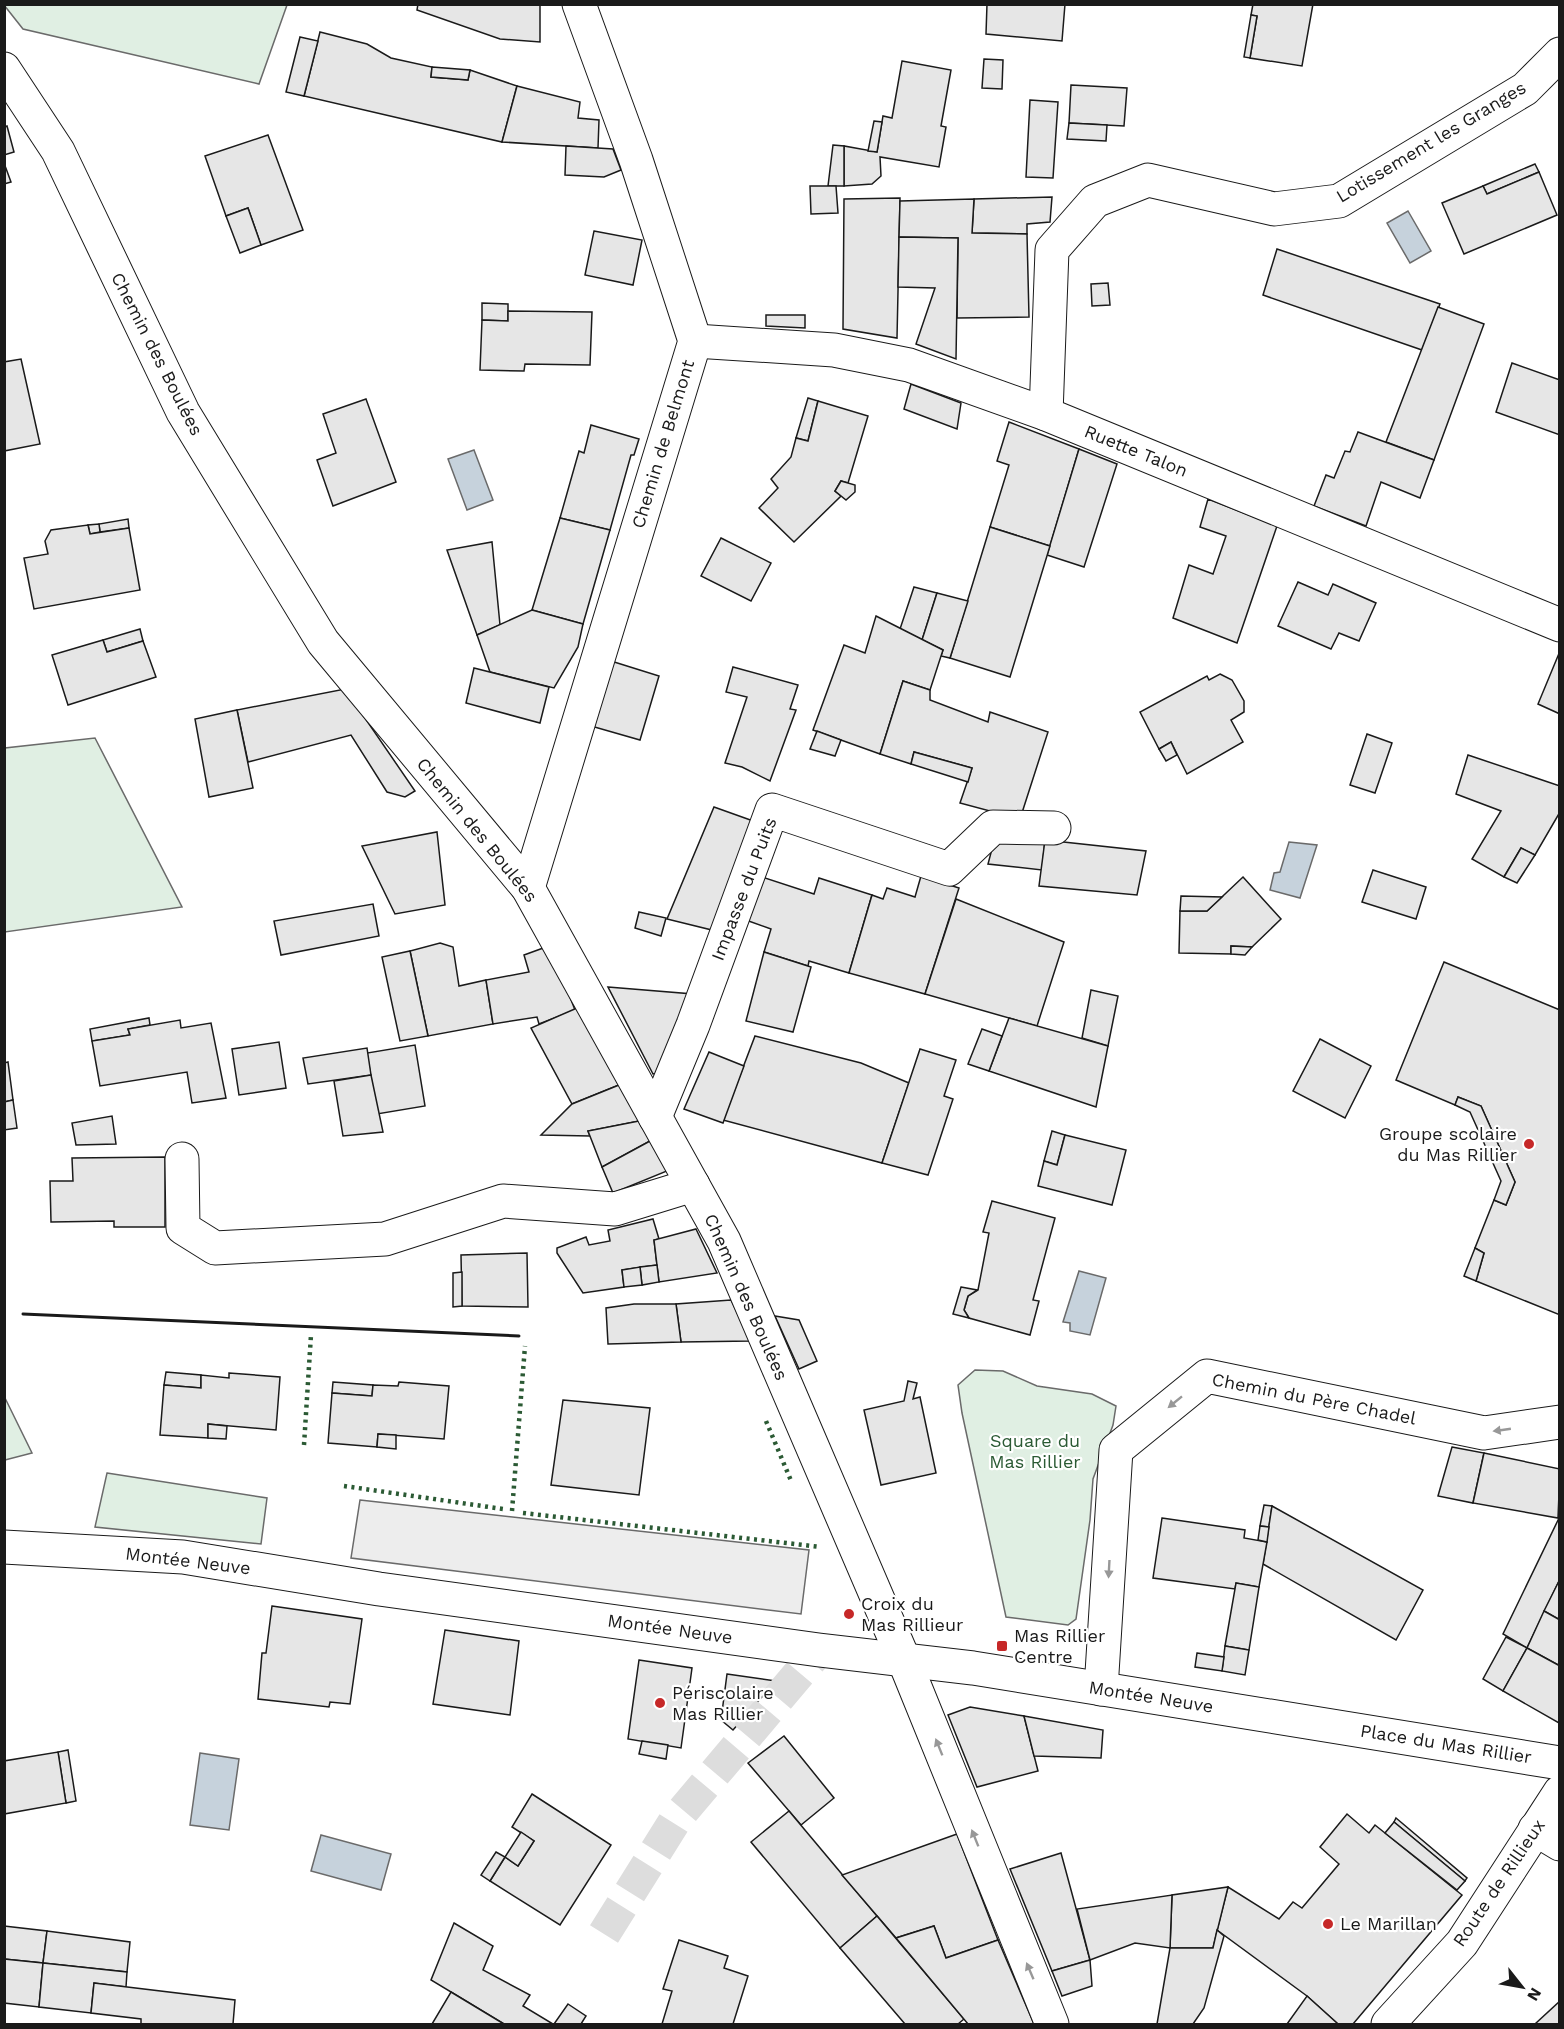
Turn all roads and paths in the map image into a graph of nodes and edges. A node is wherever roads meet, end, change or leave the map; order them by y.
1 (579, 4) edge
2 (1560, 54) edge
3 (4, 69) edge
4 (695, 341) junction
5 (1046, 414) junction
6 (1560, 624) edge
7 (1054, 828) dead end
8 (528, 888) junction
9 (655, 1117) junction
10 (182, 1159) dead end
11 (693, 1185) junction
12 (1560, 1422) edge
13 (4, 1547) edge
14 (904, 1659) junction
15 (1101, 1689) junction
16 (1333, 1726) joint
17 (1560, 1762) edge
18 (1560, 1792) edge
19 (1547, 1836) edge
20 (1052, 2025) edge
21 (1388, 2025) edge

1 - 4 street, Chemin de Belmont
2 - 5 street, Lotissement les Granges
3 - 8 street, Chemin des Boulées
4 - 5 street, Ruette Talon
4 - 8 street, Chemin de Belmont
5 - 6 street, Ruette Talon
7 - 9 street, Impasse du Puits
8 - 9 street, Chemin des Boulées
9 - 11 street, Chemin des Boulées
10 - 11 street
11 - 14 street, Chemin des Boulées
12 -> 15 street, Chemin du Père Chadel
13 - 14 street, Montée Neuve
14 - 15 street, Montée Neuve
20 -> 14 street, Chemin des Boulées
15 - 16 street, Montée Neuve
16 - 17 street, Place du Mas Rillier
18 - 19 street, Route de Rillieux
19 - 21 street, Route de Rillieux

